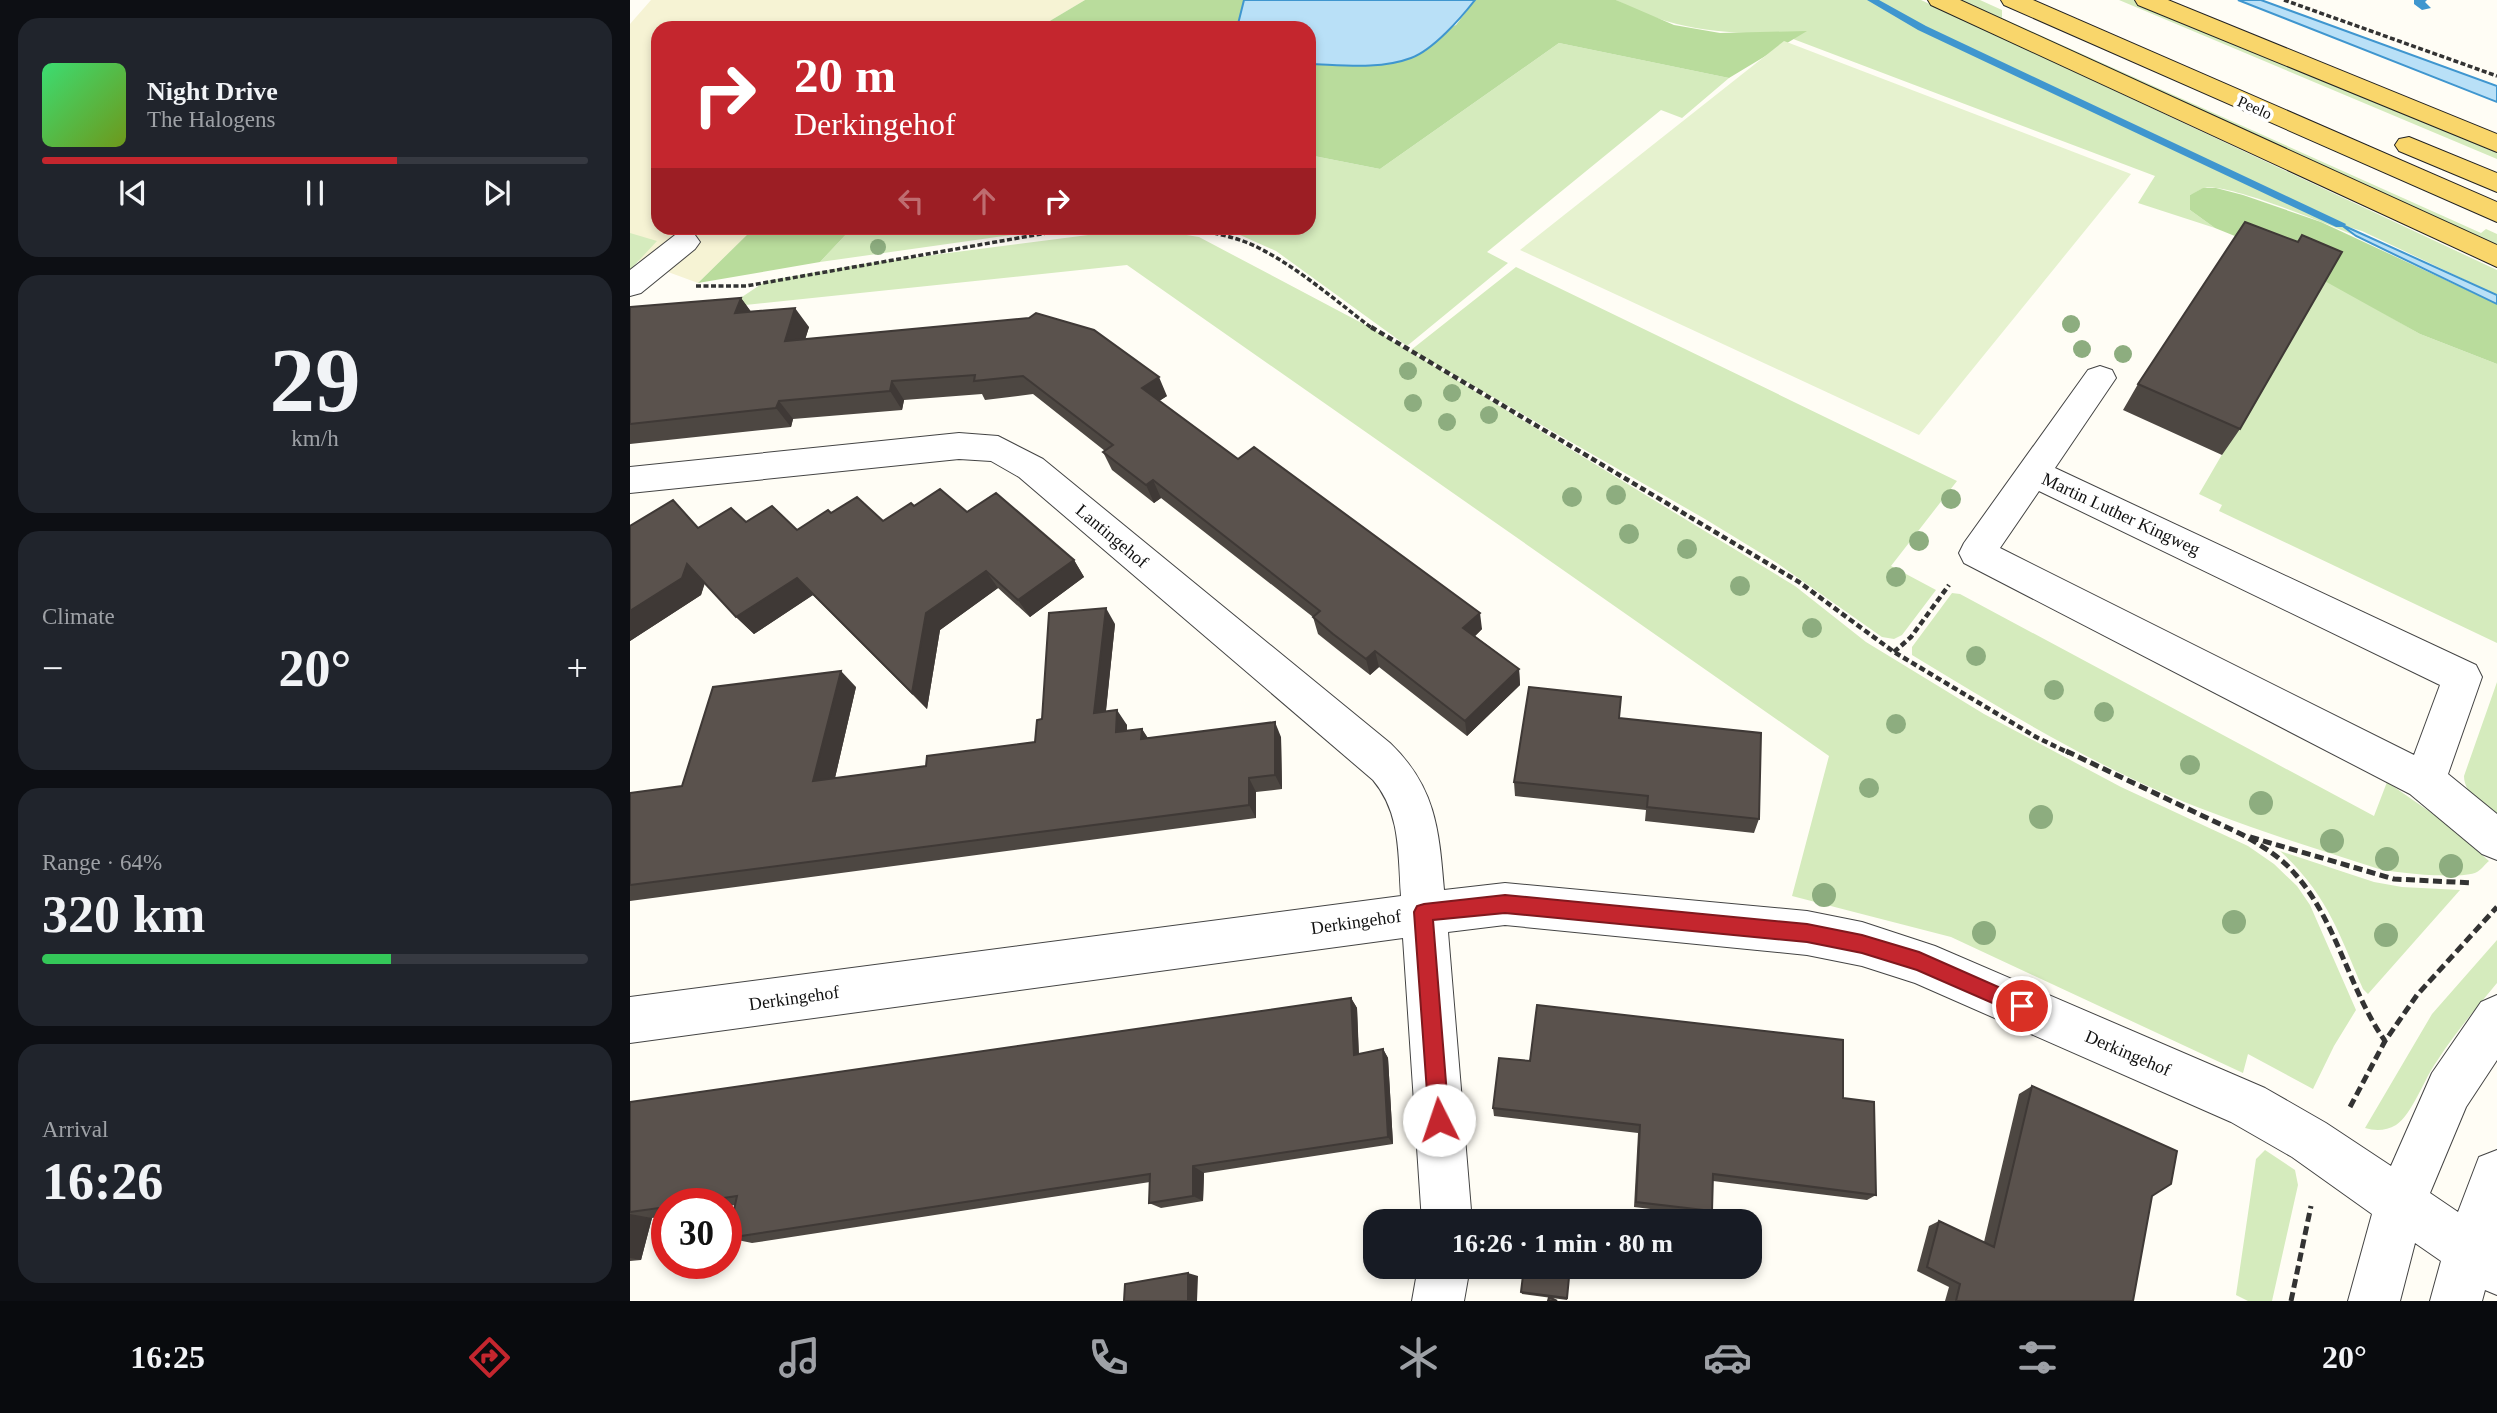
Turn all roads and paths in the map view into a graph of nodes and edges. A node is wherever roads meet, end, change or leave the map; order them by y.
1 (1940, 0) edge
2 (2013, 0) edge
3 (2072, 0) edge
4 (2147, 0) edge
5 (2284, 0) edge
6 (2222, 65) dead end
7 (2497, 76) edge
8 (2385, 135) dead end
9 (2497, 144) edge
10 (2497, 183) edge
11 (2497, 213) edge
12 (1035, 235) edge
13 (1224, 235) edge
14 (685, 242) dead end
15 (2497, 257) edge
16 (634, 282) edge
17 (2101, 378) dead end
18 (2033, 472) junction
19 (630, 480) edge
20 (1977, 554) junction
21 (1894, 652) junction
22 (2425, 781) junction
23 (2243, 835) junction
24 (2497, 840) edge
25 (2481, 883) dead end
26 (2497, 906) edge
27 (1424, 912) junction
28 (2497, 1018) edge
29 (630, 1020) edge
30 (2385, 1041) junction
31 (2328, 1153) junction
32 (2497, 1175) edge
33 (2402, 1202) junction
34 (1446, 1209) edge
35 (2483, 1260) edge
36 (1442, 1279) edge
37 (1438, 1301) edge
38 (2291, 1301) edge
39 (2374, 1301) edge
40 (2456, 1301) edge

1 - 15 main road
2 - 11 main road, Peelo
3 - 6 main road
4 - 9 main road
5 - 7 path
8 - 10 main road
12 - 16 path
13 - 21 path
14 - 16 street
17 - 18 street
18 - 20 street, Martin Luther Kingweg
18 - 22 street, Martin Luther Kingweg
19 - 27 street, Lantingehof
20 - 21 path
20 - 22 street
21 - 23 path
22 - 24 street
23 - 25 path
23 - 30 path
26 - 30 path
27 - 29 street, Derkingehof
27 - 31 street, Derkingehof
27 - 34 street, Lantingehof
28 - 33 street
30 - 31 path
31 - 33 street, Derkingehof
31 - 38 path
32 - 35 street
33 - 35 street, Derkingehof
33 - 39 street
35 - 40 street
36 - 37 street

